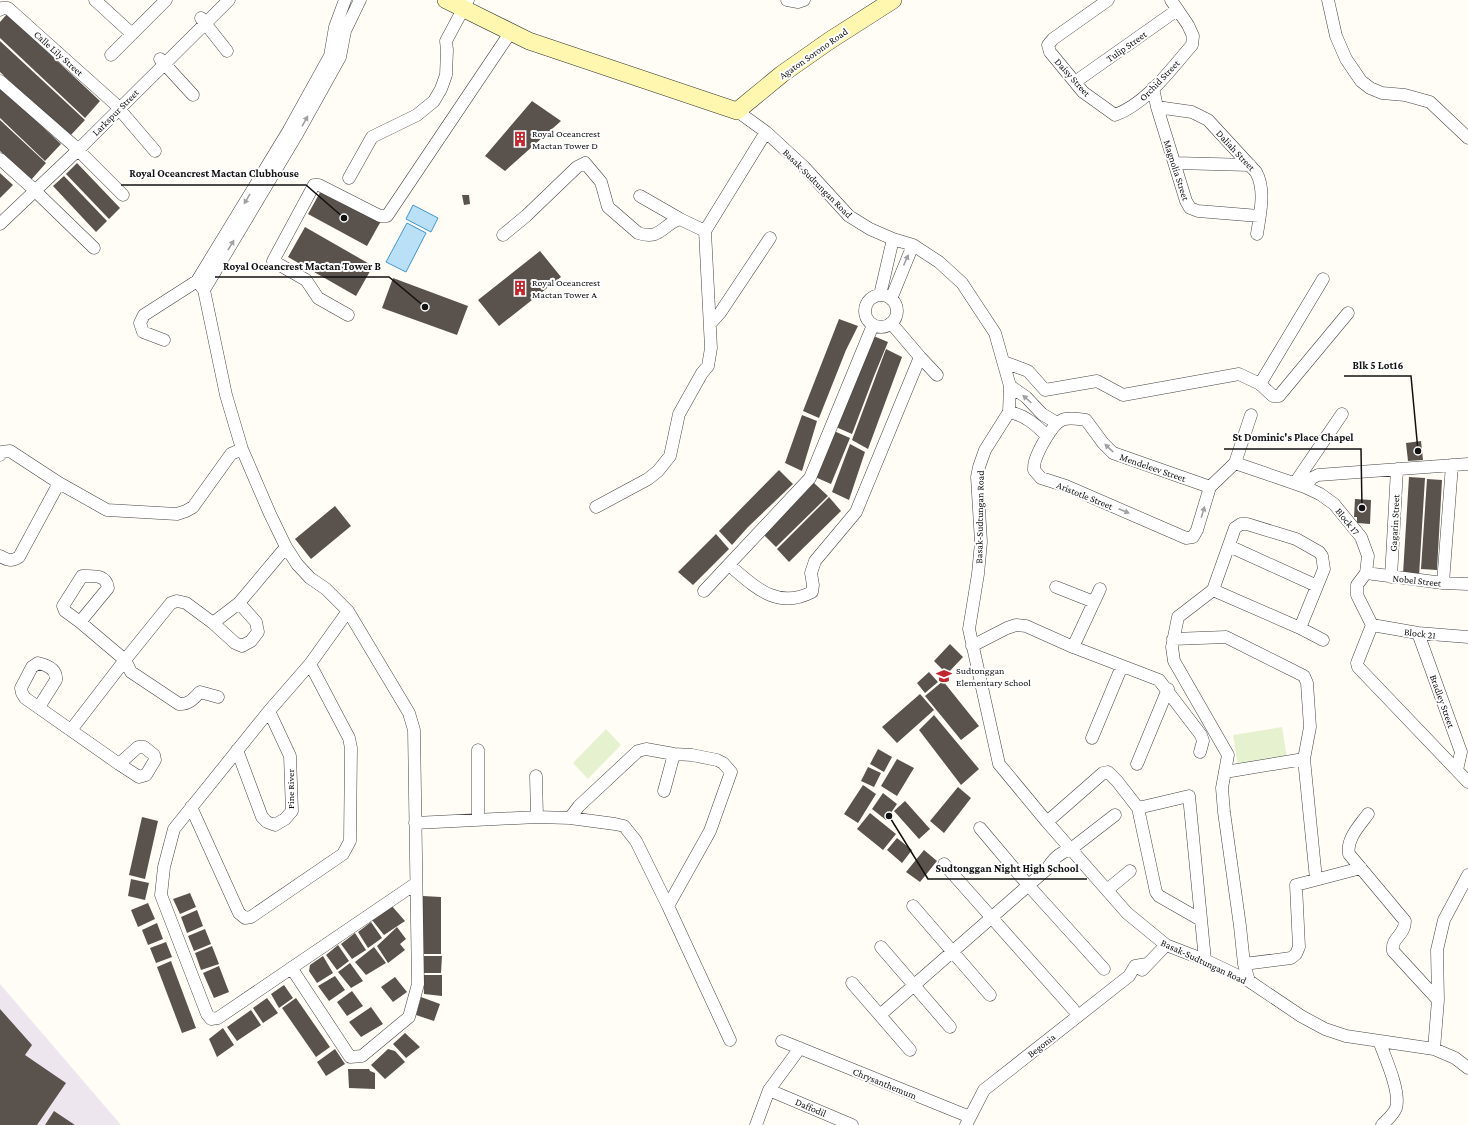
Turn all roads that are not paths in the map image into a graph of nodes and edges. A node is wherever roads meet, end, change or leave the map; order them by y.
1 (95, 0) edge
2 (166, 0) edge
3 (217, 0) edge
4 (229, 0) edge
5 (345, 0) edge
6 (360, 0) edge
7 (446, 0) edge
8 (787, 0) edge
9 (804, 0) edge
10 (893, 0) edge
11 (1108, 0) edge
12 (1328, 0) edge
13 (465, 4) edge
14 (1174, 5) edge
15 (875, 6) edge
16 (1, 9) edge
17 (202, 20) junction
18 (340, 29) junction
19 (510, 32) junction
20 (132, 34) junction
21 (227, 52) dead end
22 (112, 55) dead end
23 (162, 61) junction
24 (0, 80) edge
25 (1075, 82) junction
26 (1153, 88) junction
27 (193, 95) dead end
28 (116, 106) junction
29 (1157, 107) junction
30 (737, 111) junction
31 (1122, 112) joint
32 (766, 132) junction
33 (1468, 138) edge
34 (75, 147) junction
35 (155, 151) dead end
36 (0, 159) edge
37 (1175, 163) junction
38 (1250, 165) junction
39 (349, 178) dead end
40 (33, 188) junction
41 (123, 195) dead end
42 (640, 196) dead end
43 (0, 215) edge
44 (1259, 216) junction
45 (680, 219) junction
46 (0, 224) edge
47 (705, 231) junction
48 (1257, 234) dead end
49 (503, 235) dead end
50 (770, 238) dead end
51 (893, 239) junction
52 (913, 245) junction
53 (94, 248) dead end
54 (1323, 279) dead end
55 (200, 286) junction
56 (886, 297) junction
57 (1348, 313) dead end
58 (348, 315) dead end
59 (891, 323) junction
60 (710, 324) junction
61 (873, 325) junction
62 (164, 340) dead end
63 (920, 357) junction
64 (1004, 362) junction
65 (938, 375) dead end
66 (1260, 384) junction
67 (1010, 386) junction
68 (1009, 412) junction
69 (1251, 414) dead end
70 (1342, 414) dead end
71 (1059, 421) junction
72 (1047, 436) junction
73 (242, 449) junction
74 (0, 455) edge
75 (1235, 463) junction
76 (1468, 464) edge
77 (1452, 465) junction
78 (1397, 469) junction
79 (59, 483) junction
80 (1300, 485) junction
81 (1210, 487) junction
82 (596, 507) dead end
83 (1229, 546) junction
84 (286, 547) junction
85 (0, 556) edge
86 (729, 565) junction
87 (1366, 573) junction
88 (1391, 577) junction
89 (1443, 583) junction
90 (1468, 584) edge
91 (1317, 586) junction
92 (1056, 587) dead end
93 (1100, 589) dead end
94 (1212, 590) junction
95 (704, 591) dead end
96 (1094, 602) junction
97 (239, 603) junction
98 (348, 611) junction
99 (80, 622) dead end
100 (212, 623) junction
101 (1372, 625) junction
102 (1300, 628) junction
103 (1418, 633) junction
104 (1468, 637) edge
105 (1173, 639) junction
106 (1323, 640) dead end
107 (972, 646) junction
108 (1073, 647) junction
109 (125, 660) junction
110 (310, 664) junction
111 (1122, 666) junction
112 (1168, 690) junction
113 (218, 697) dead end
114 (39, 706) dead end
115 (269, 711) junction
116 (71, 730) junction
117 (1092, 738) dead end
118 (237, 750) junction
119 (478, 750) dead end
120 (1200, 752) dead end
121 (674, 754) junction
122 (1304, 759) junction
123 (119, 764) dead end
124 (1137, 764) dead end
125 (1457, 770) junction
126 (1225, 772) junction
127 (536, 776) dead end
128 (1468, 782) edge
129 (664, 791) dead end
130 (191, 807) junction
131 (1138, 808) junction
132 (1368, 814) dead end
133 (1115, 815) dead end
134 (537, 817) junction
135 (570, 818) junction
136 (478, 820) junction
137 (1047, 822) junction
138 (415, 824) junction
139 (980, 828) dead end
140 (1071, 849) junction
141 (944, 864) dead end
142 (1361, 868) junction
143 (1130, 871) dead end
144 (1468, 875) edge
145 (1316, 879) junction
146 (415, 884) junction
147 (1028, 885) junction
148 (1107, 890) junction
149 (668, 906) junction
150 (913, 906) dead end
151 (991, 918) junction
152 (1202, 920) junction
153 (1166, 945) junction
154 (881, 947) dead end
155 (953, 951) junction
156 (1205, 960) junction
157 (1244, 964) junction
158 (292, 969) junction
159 (1104, 969) dead end
160 (1249, 981) junction
161 (852, 983) dead end
162 (914, 985) junction
163 (990, 995) dead end
164 (1438, 1000) junction
165 (1073, 1009) dead end
166 (880, 1015) junction
167 (950, 1027) dead end
168 (730, 1040) dead end
169 (782, 1041) dead end
170 (1379, 1041) junction
171 (800, 1048) junction
172 (1434, 1049) junction
173 (910, 1050) dead end
174 (1468, 1068) edge
175 (769, 1090) junction
176 (968, 1121) edge
177 (756, 1125) edge
178 (852, 1125) edge
179 (1382, 1125) edge

1 - 20 street
2 - 20 street
3 - 17 street, Larkspur Street
4 - 17 street, Larkspur Street
5 - 18 street
6 - 18 street
7 - 13 street, Basak-Sudtungan Road
8 - 9 street
10 - 15 street, Agaton Sorono Road
11 - 25 street, Daisy Street
12 - 33 street
13 - 19 street, Basak-Sudtungan Road
13 - 39 street
14 - 25 street, Tulip Street
14 - 26 street, Orchid Street
15 - 30 street, Agaton Sorono Road
16 - 28 street, Calle Lily Street
17 - 21 street
17 - 23 street, Larkspur Street
18 - 55 street
19 - 30 street, Basak-Sudtungan Road
19 - 58 street
20 - 22 street
23 - 27 street
23 - 28 street, Larkspur Street
24 - 34 street
25 - 31 street, Daisy Street
26 - 29 street, Magnolia Street
26 - 31 street, Orchid Street
28 - 34 street, Larkspur Street
28 - 35 street, Calle Lily Street
29 - 37 street, Magnolia Street
29 - 38 street, Daliah Street
30 - 32 street, Basak-Sudtungan Road
32 - 47 street
32 - 51 street, Basak-Sudtungan Road
34 - 40 street, Larkspur Street
34 - 41 street
36 - 40 street
37 - 38 street
37 - 44 street, Magnolia Street
38 - 44 street, Daliah Street
40 - 43 street, Larkspur Street
40 - 46 street, Larkspur Street
40 - 53 street
42 - 45 street
44 - 48 street, Daliah Street
45 - 47 street
45 - 49 street
47 - 60 street
50 - 60 street
51 - 52 street, Basak-Sudtungan Road
51 - 56 street
56 -> 52 street
52 - 64 street, Basak-Sudtungan Road
54 - 66 street
55 - 62 street
55 - 73 street
56 - 59 street
56 - 61 street
57 - 66 street
59 - 61 street
59 - 63 street
60 - 82 street
61 - 86 street
63 - 65 street
63 - 86 street
64 - 66 street
64 - 67 street, Basak-Sudtungan Road
67 - 68 street, Basak-Sudtungan Road
71 -> 67 street
68 - 72 street
68 - 107 street, Basak-Sudtungan Road
69 - 75 street
70 - 80 street
71 - 72 street, Aristotle Street
81 -> 71 street, Mendeleev Street
72 -> 81 street, Aristotle Street
73 - 79 street
73 - 84 street
74 - 79 street
75 - 80 street, Block 17
75 - 81 street
76 - 77 street
77 - 78 street
77 - 89 street
78 - 80 street
78 - 88 street, Gagarin Street
79 - 85 street
80 - 87 street, Block 17
83 - 91 street
83 - 91 street
83 - 94 street
84 - 97 street
84 - 98 street
86 - 95 street
87 - 88 street, Nobel Street
87 - 101 street, Block 17
88 - 89 street, Nobel Street
89 - 90 street, Nobel Street
91 - 102 street
92 - 96 street
93 - 96 street
94 - 102 street
94 - 105 street
96 - 108 street
97 - 100 street
97 - 100 street
98 - 110 street
98 - 138 street
99 - 109 street
100 - 109 street
101 - 103 street, Block 21
101 - 125 street
102 - 106 street
103 - 104 street, Block 21
103 - 125 street, Bradley Street
105 - 122 street
105 - 126 street
107 - 108 street
107 - 137 street, Basak-Sudtungan Road
108 - 111 street
109 - 113 street
109 - 116 street
110 - 115 street
110 - 130 street
111 - 112 street
111 - 117 street
112 - 120 street
112 - 124 street
114 - 116 street
115 - 118 street
115 - 118 street, Pine River
116 - 123 street
118 - 130 street
119 - 136 street
121 - 129 street
121 - 135 street
121 - 149 street
122 - 126 street
122 - 145 street
125 - 128 street
126 - 157 street
127 - 134 street
130 - 158 street
131 - 137 street
131 - 152 street
131 - 152 street
132 - 142 street
133 - 140 street
134 - 135 street
134 - 136 street
135 - 149 street
136 - 138 street
137 - 140 street, Basak-Sudtungan Road
138 - 146 street
139 - 147 street
140 - 147 street
140 - 148 street, Basak-Sudtungan Road
141 - 151 street
142 - 145 street
142 - 164 street
143 - 148 street
144 - 164 street
145 - 157 street
146 - 158 street
146 - 158 street
147 - 151 street
147 - 159 street
148 - 153 street, Basak-Sudtungan Road
149 - 168 street
150 - 155 street
151 - 155 street
151 - 165 street
152 - 156 street
153 - 156 street, Basak-Sudtungan Road
153 - 176 street, Begonia
154 - 162 street
155 - 162 street
155 - 163 street
156 - 160 street, Basak-Sudtungan Road
157 - 160 street
160 - 170 street, Basak-Sudtungan Road
161 - 166 street
162 - 166 street
162 - 167 street
164 - 172 street
166 - 173 street
169 - 171 street, Chrysanthemum
170 - 172 street, Basak-Sudtungan Road
170 - 179 street
171 - 175 street
171 - 176 street, Chrysanthemum
172 - 174 street, Basak-Sudtungan Road
175 - 177 street
175 - 178 street, Daffodil

